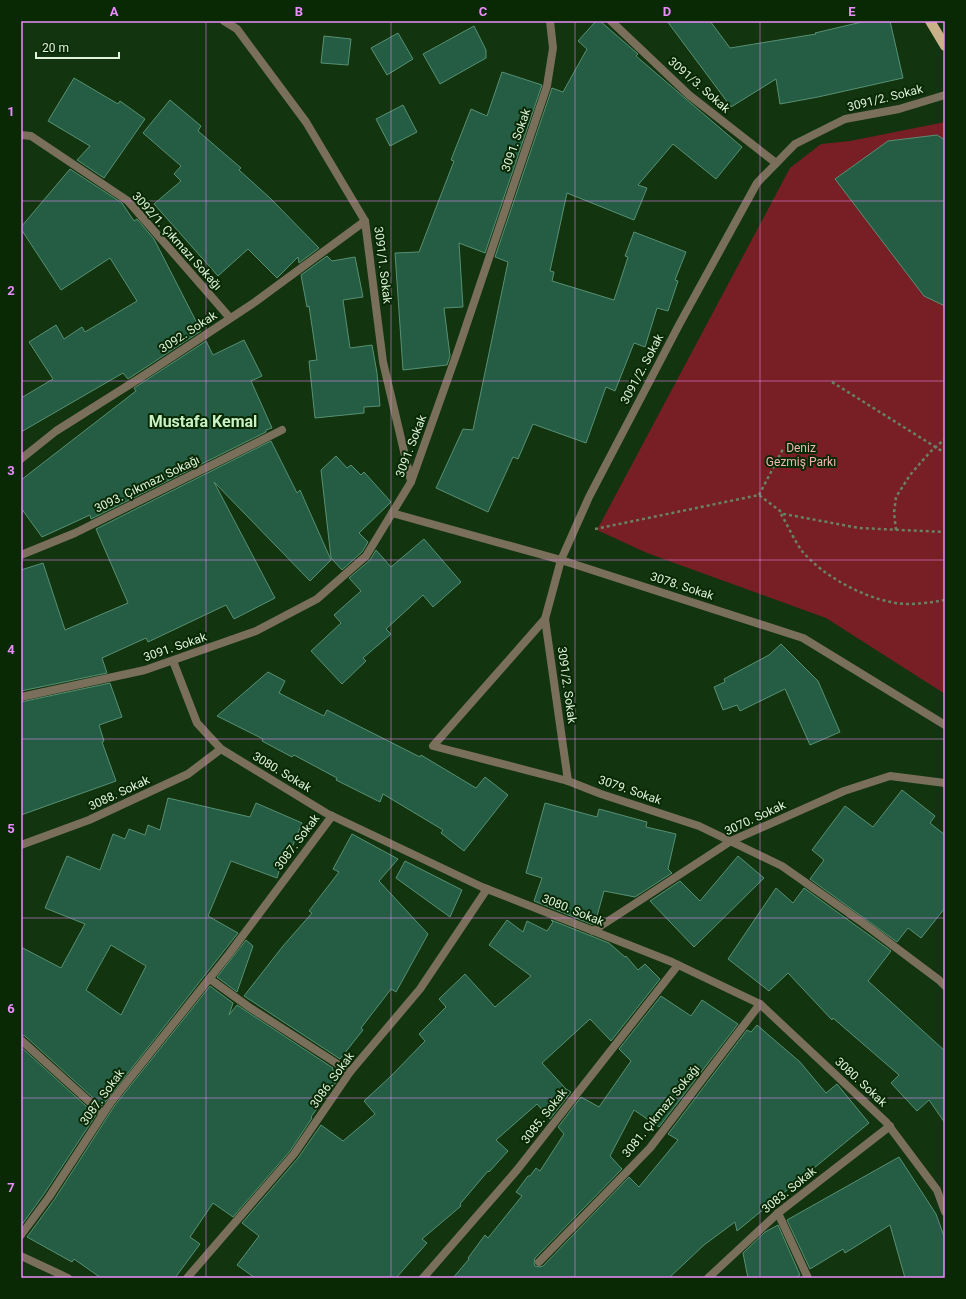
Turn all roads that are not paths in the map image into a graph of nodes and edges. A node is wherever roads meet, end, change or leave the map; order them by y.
1 (224, 21) edge
2 (550, 21) edge
3 (611, 21) edge
4 (930, 21) edge
5 (945, 46) edge
6 (945, 94) edge
7 (21, 135) edge
8 (776, 163) junction
9 (365, 221) junction
10 (230, 318) junction
11 (282, 430) dead end
12 (21, 459) edge
13 (411, 482) junction
14 (392, 513) junction
15 (21, 555) edge
16 (561, 560) junction
17 (545, 619) junction
18 (172, 661) junction
19 (21, 697) edge
20 (945, 726) edge
21 (221, 749) junction
22 (568, 781) junction
23 (945, 783) edge
24 (332, 816) junction
25 (731, 841) junction
26 (21, 845) edge
27 (486, 889) junction
28 (593, 931) junction
29 (678, 965) junction
30 (210, 979) junction
31 (945, 986) edge
32 (760, 1004) junction
33 (21, 1040) edge
34 (350, 1072) junction
35 (103, 1114) junction
36 (890, 1126) junction
37 (945, 1212) edge
38 (778, 1213) junction
39 (21, 1235) edge
40 (21, 1256) edge
41 (539, 1262) dead end
42 (68, 1278) edge
43 (187, 1278) edge
44 (423, 1278) edge
45 (708, 1278) edge
46 (808, 1278) edge

1 - 9 street, 3091/1. Sokak
2 - 13 street, 3091. Sokak
3 - 8 street, 3091/3. Sokak
4 - 5 main road
6 - 8 street, 3091/2. Sokak
7 - 10 street, 3092/1. Çıkmazı Sokağı
8 - 16 street, 3091/2. Sokak
9 - 10 street, 3092. Sokak
9 - 13 street, 3091/1. Sokak
10 - 12 street, 3092. Sokak
11 - 15 street, 3093. Çıkmazı Sokağı
13 - 14 street, 3091. Sokak
14 - 16 street, 3078. Sokak
14 - 18 street, 3091. Sokak
16 - 17 street, 3091/2. Sokak
16 - 20 street, 3078. Sokak
17 - 22 street, 3091/2. Sokak
17 - 22 street, 3079. Sokak
18 - 19 street, 3091. Sokak
18 - 21 street, 3080. Sokak
21 - 24 street, 3080. Sokak
21 - 26 street, 3088. Sokak
22 - 25 street, 3079. Sokak
23 - 25 street, 3070. Sokak
24 - 27 street, 3080. Sokak
24 - 30 street, 3087. Sokak
25 - 28 street, 3070. Sokak
25 - 31 street, 3079. Sokak
27 - 28 street, 3080. Sokak
27 - 34 street, 3086. Sokak
28 - 29 street, 3080. Sokak
29 - 32 street, 3080. Sokak
29 - 44 street, 3085. Sokak
30 - 34 street
30 - 35 street, 3087. Sokak
32 - 36 street, 3080. Sokak
32 - 41 street, 3081. Çıkmazı Sokağı
33 - 35 street
34 - 43 street, 3086. Sokak
35 - 39 street, 3087. Sokak
36 - 37 street, 3080. Sokak
36 - 38 street, 3083. Sokak
38 - 45 street, 3083. Sokak
38 - 46 street
40 - 42 street

